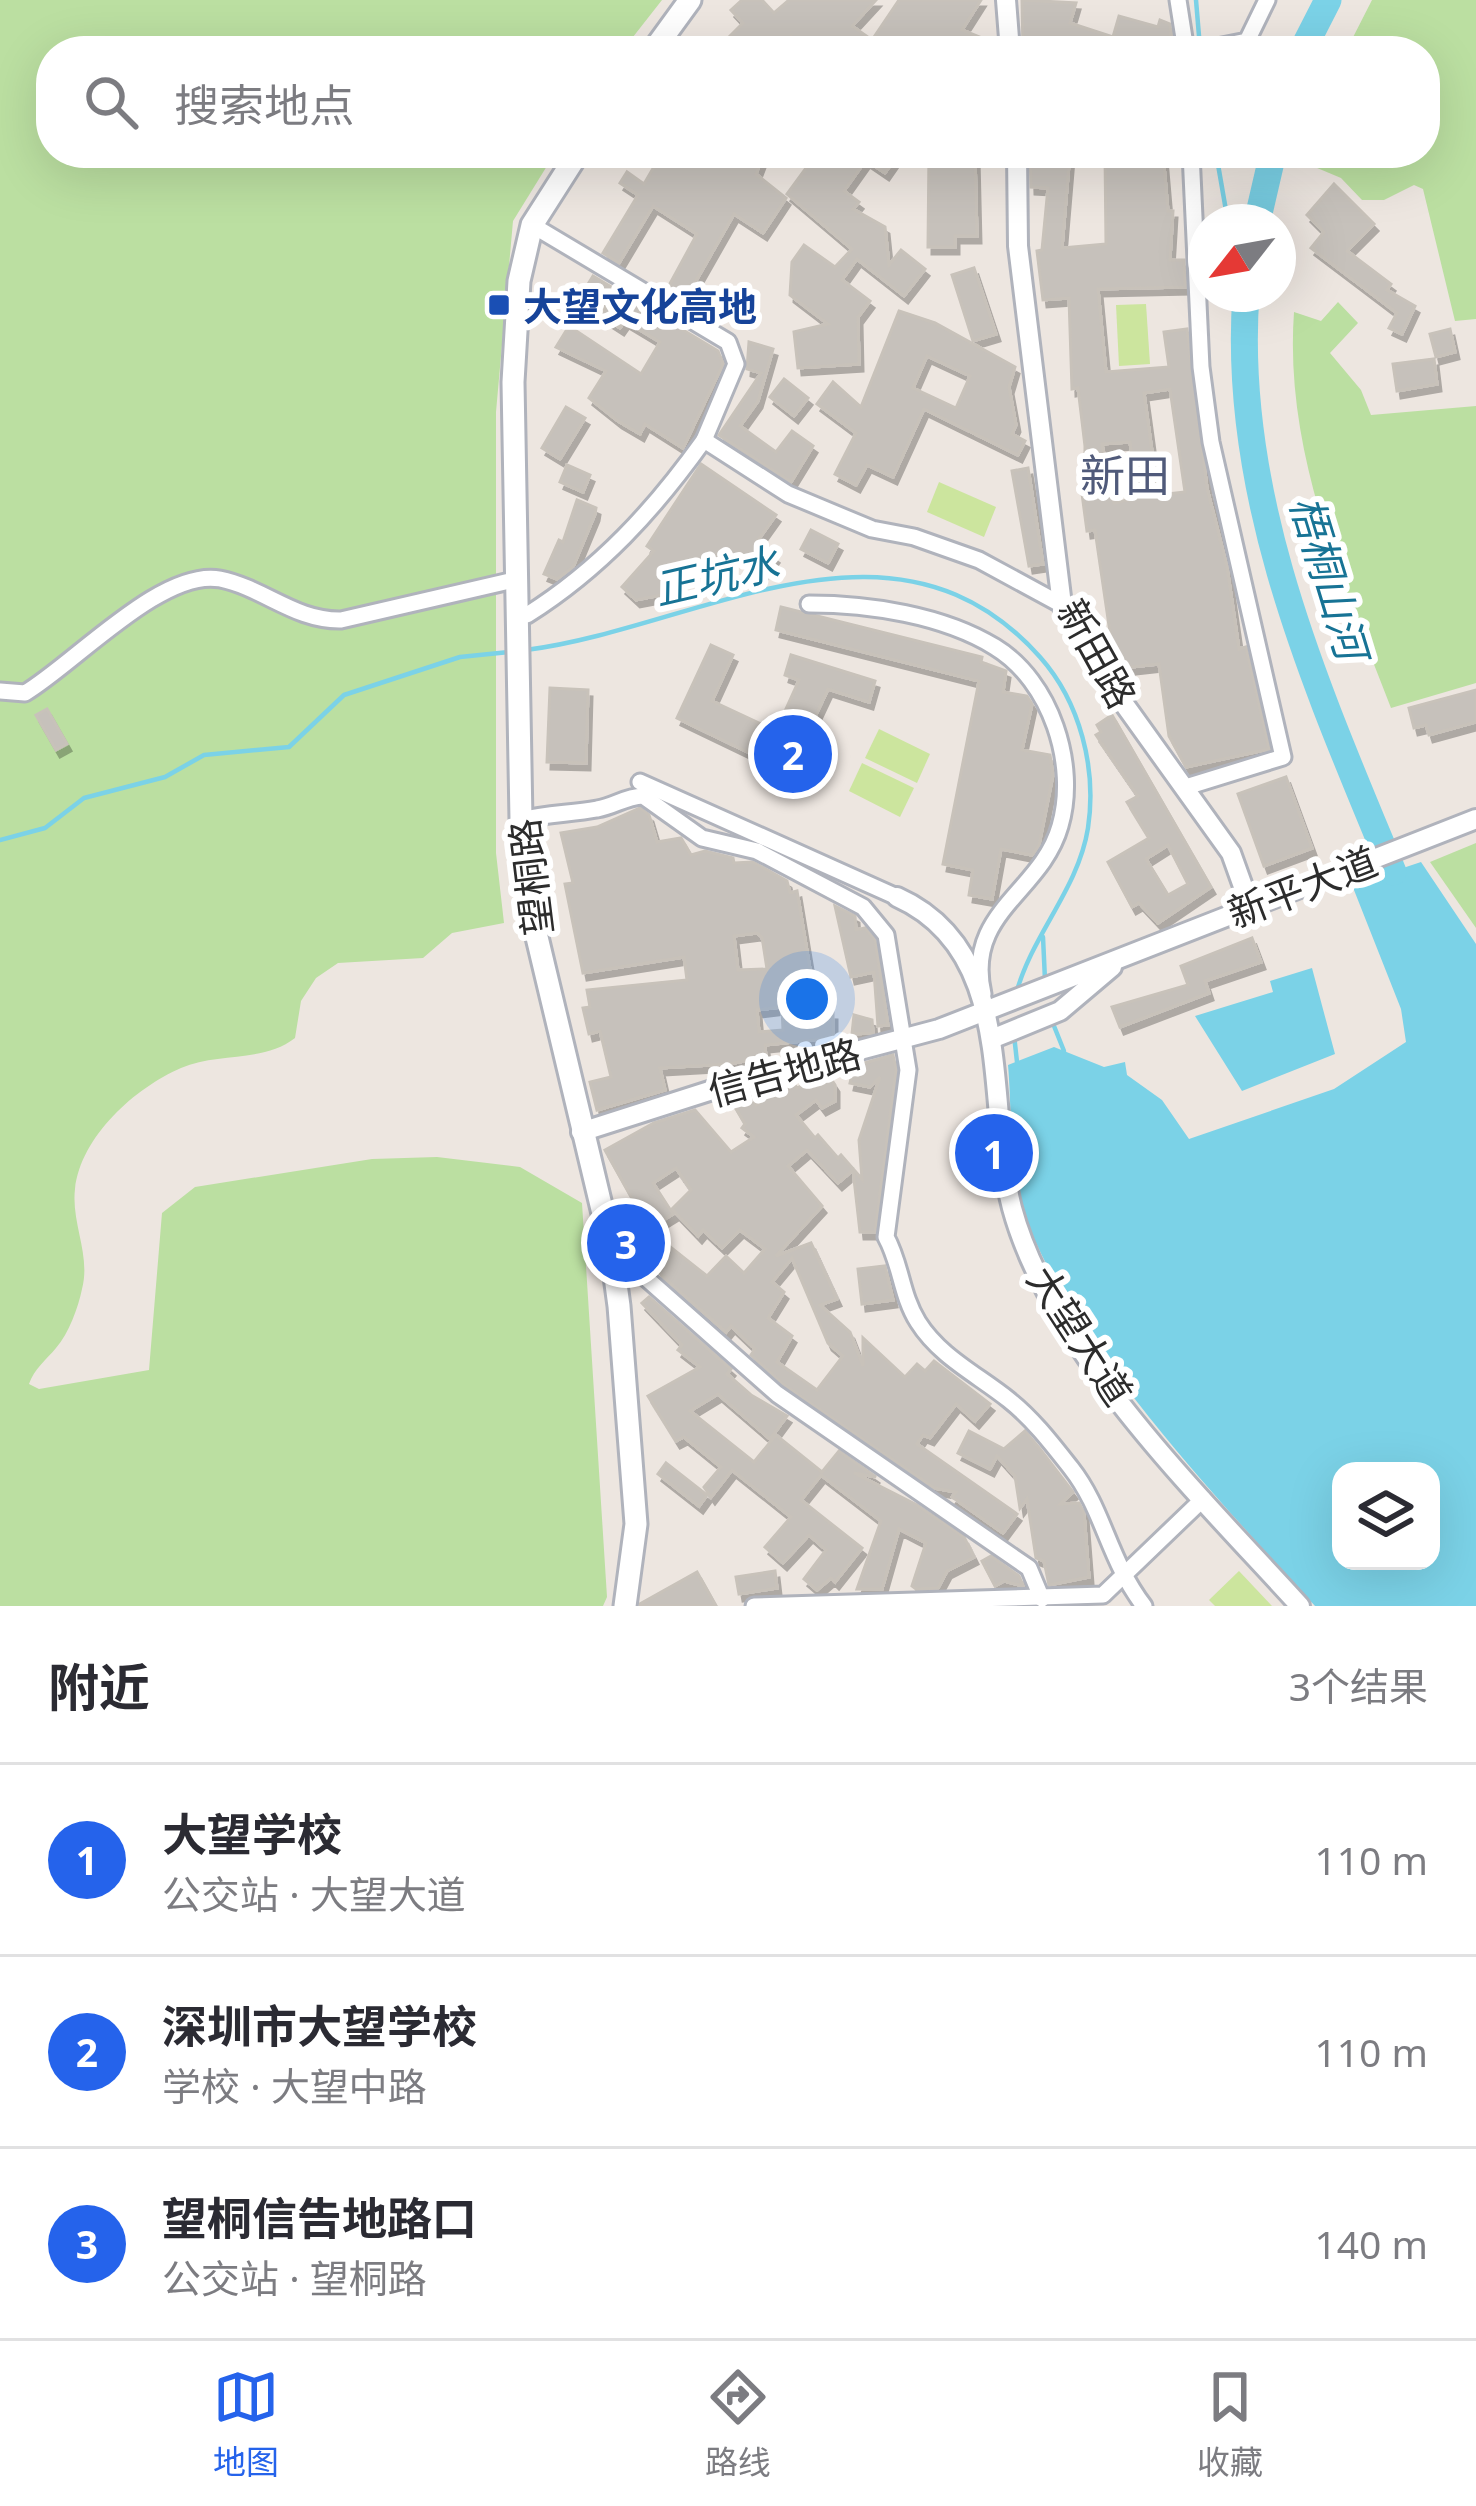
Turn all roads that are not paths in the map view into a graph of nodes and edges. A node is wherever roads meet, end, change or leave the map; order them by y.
1 (690, 0) edge
2 (1006, 0) edge
3 (1178, 0) edge
4 (1267, 0) edge
5 (663, 36) edge
6 (1009, 36) edge
7 (1184, 36) edge
8 (1249, 36) edge
9 (568, 168) edge
10 (1017, 168) edge
11 (1192, 168) edge
12 (532, 225) junction
13 (704, 440) junction
14 (514, 580) junction
15 (809, 604) dead end
16 (1062, 605) junction
17 (517, 622) junction
18 (0, 691) edge
19 (640, 782) dead end
20 (1186, 787) junction
21 (1476, 819) edge
22 (521, 820) junction
23 (897, 896) joint
24 (1250, 906) junction
25 (1128, 954) junction
26 (993, 1008) junction
27 (1000, 1035) junction
28 (908, 1039) junction
29 (581, 1132) junction
30 (610, 1247) junction
31 (1203, 1498) junction
32 (1122, 1577) junction
33 (1042, 1599) junction
34 (625, 1606) edge
35 (754, 1606) edge
36 (1144, 1606) edge
37 (1300, 1606) edge

1 - 5 main road
2 - 6 street
3 - 7 street
4 - 8 street
9 - 12 main road, 望桐路
10 - 16 street, 新田路
11 - 20 street
12 - 13 street
12 - 14 main road, 望桐路
13 - 16 street
13 - 17 street
14 - 17 main road, 望桐路
14 - 18 street
15 - 26 street
16 - 20 street, 新田路
17 - 22 main road, 望桐路
19 - 23 street
20 - 24 street, 新田路
21 - 24 street, 新平大道
22 - 28 street
22 - 29 main road, 望桐路
23 - 26 street, 大望大道
24 - 25 street, 新平大道
25 - 26 street, 新平大道
25 - 27 street, 新平大道
26 - 27 street, 大望大道
26 - 28 street, 信告地路
27 - 31 street, 大望大道
28 - 29 street, 信告地路
28 - 32 street
29 - 30 main road, 望桐路
30 - 33 street
30 - 34 main road, 望桐路
31 - 32 street
31 - 37 street, 大望大道
32 - 33 street
32 - 36 street
33 - 35 street

